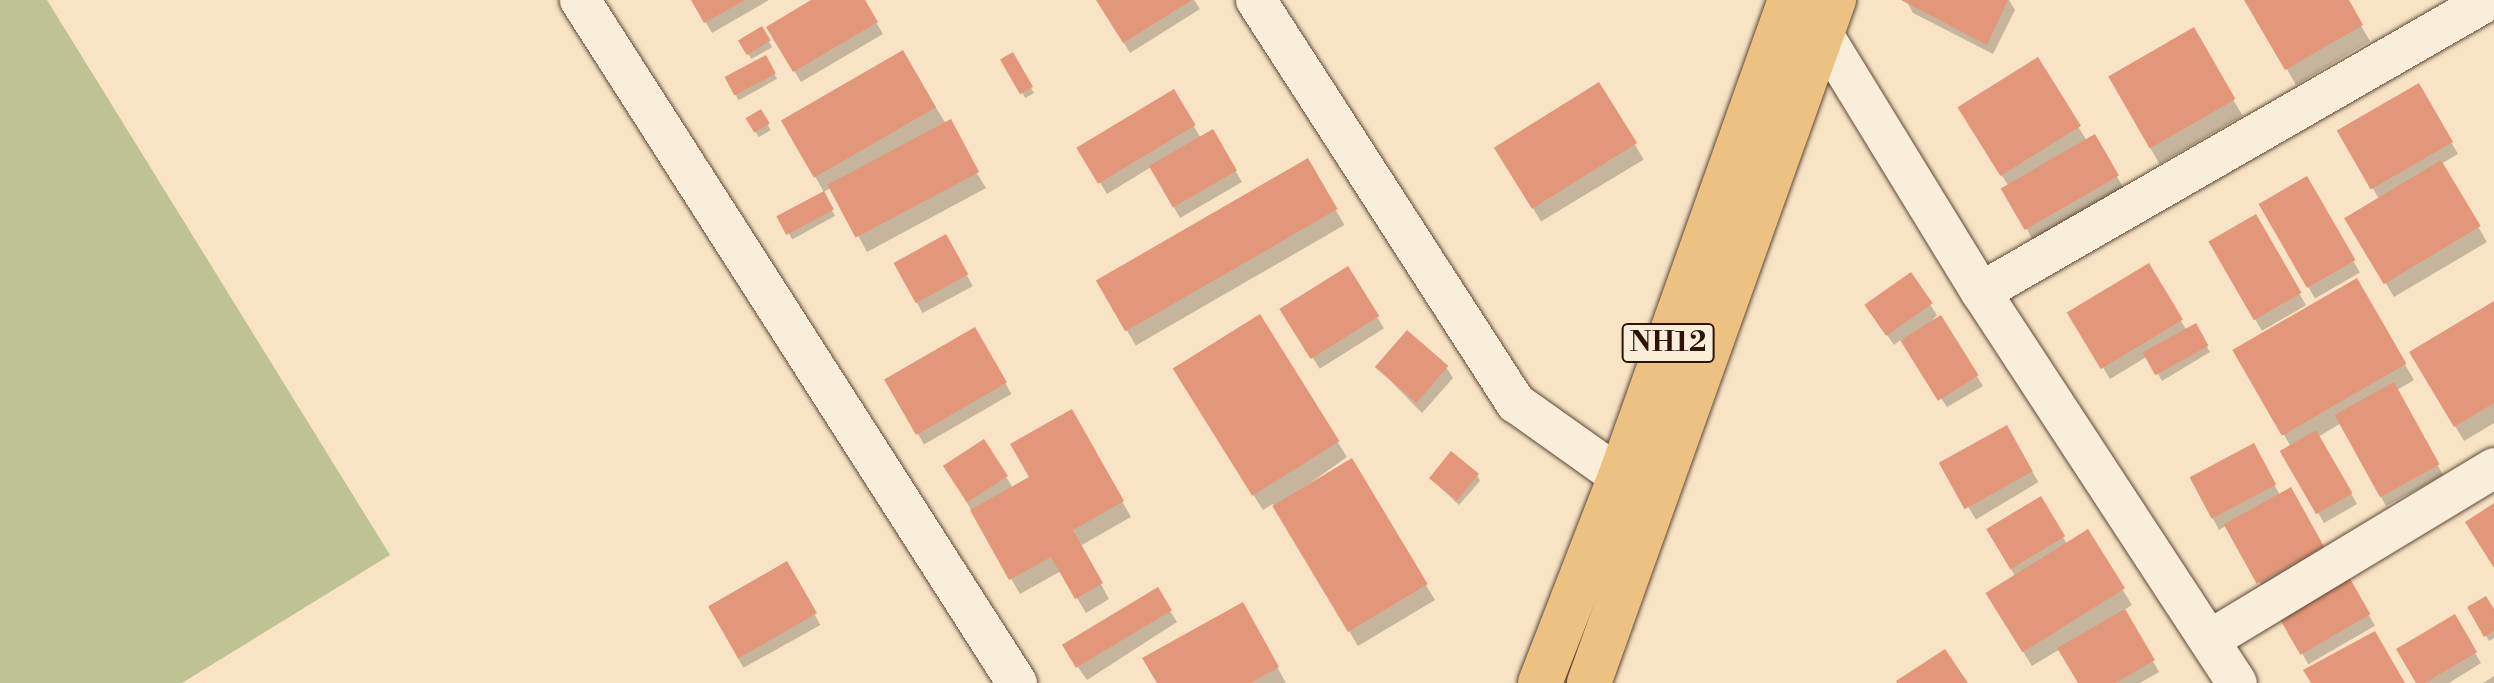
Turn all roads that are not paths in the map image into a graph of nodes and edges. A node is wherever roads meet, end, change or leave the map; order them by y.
1 (580, 0) edge
2 (1256, 0) edge
3 (1790, 0) edge
4 (2489, 0) edge
5 (1819, 10) edge
6 (1981, 292) junction
7 (2494, 468) edge
8 (1620, 477) junction
9 (1661, 492) junction
10 (2211, 639) junction
11 (1017, 683) edge
12 (1540, 683) edge
13 (1589, 683) edge
14 (2237, 683) edge

1 - 11 street
2 - 8 street
3 - 8 highway, NH12
4 - 6 street
5 - 6 street
5 - 9 highway, NH12
6 - 10 street
7 - 10 street
8 - 9 street
8 - 12 highway, NH12
9 - 13 highway, NH12
10 - 14 street

